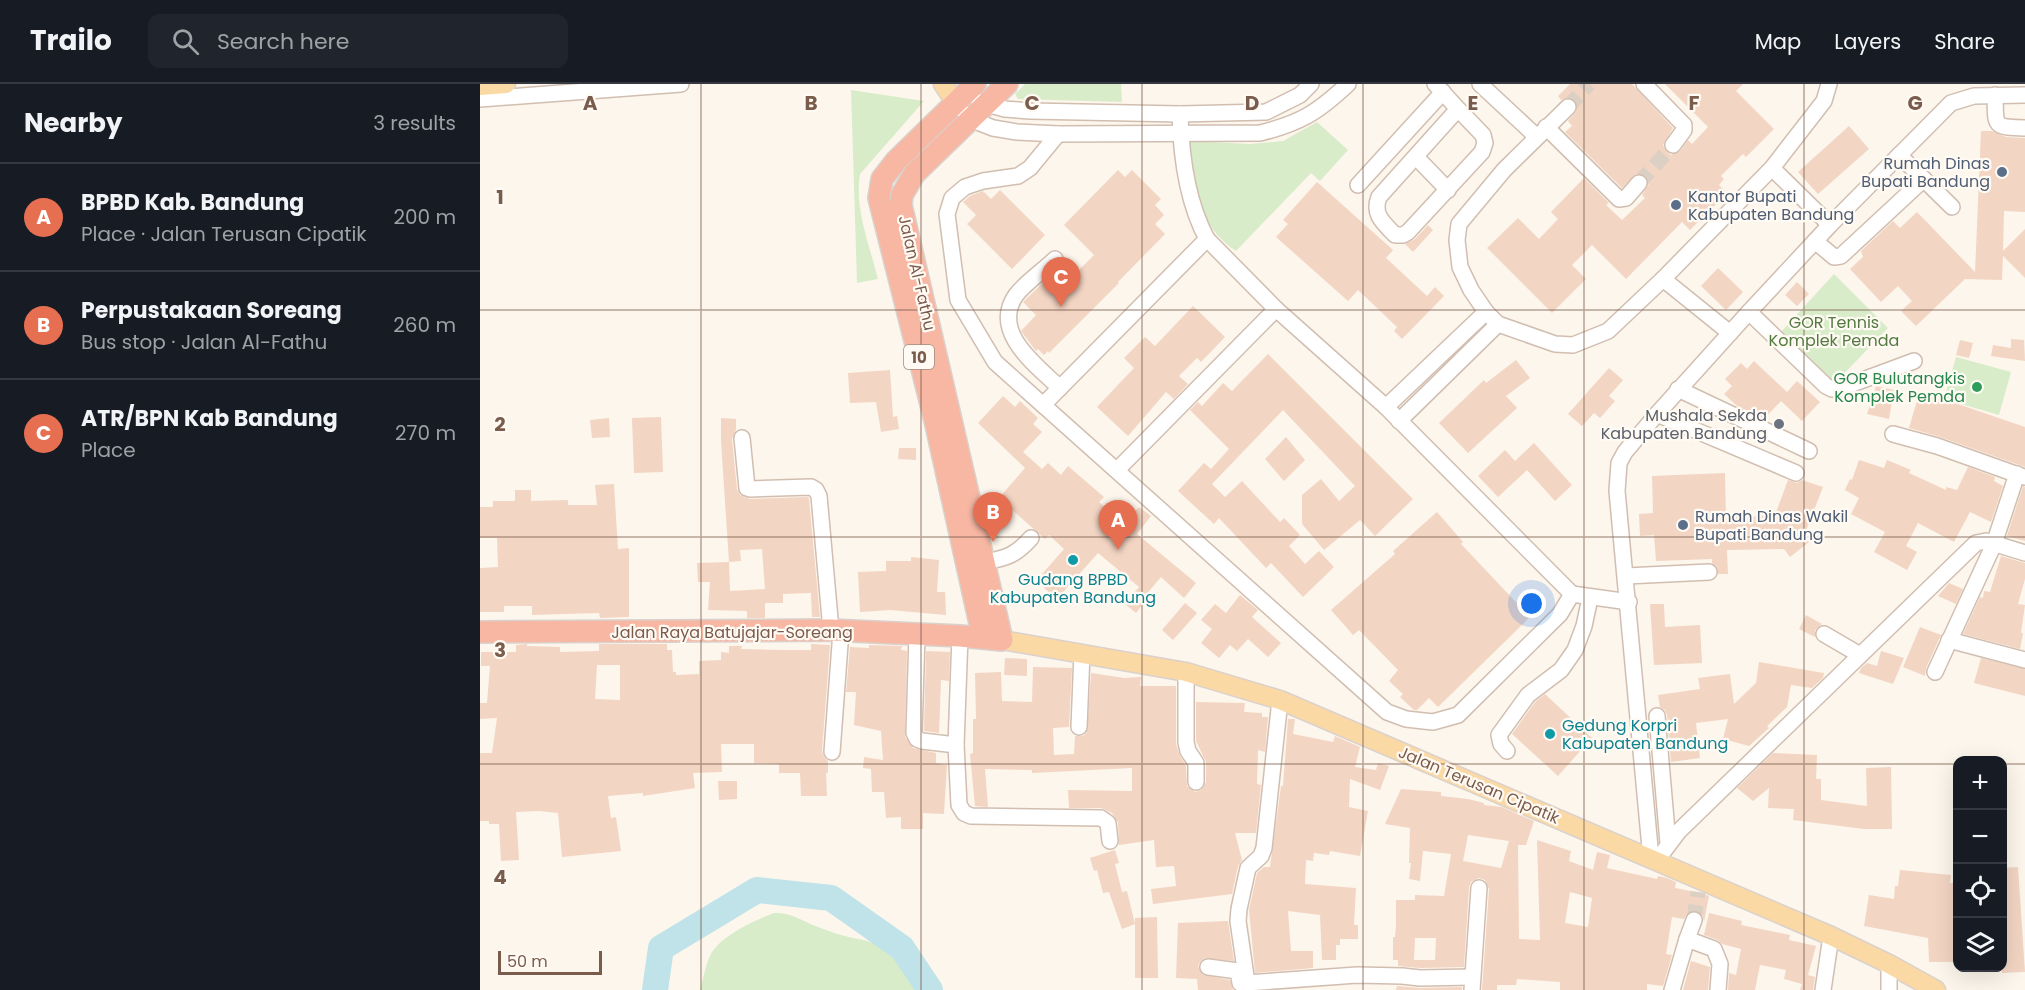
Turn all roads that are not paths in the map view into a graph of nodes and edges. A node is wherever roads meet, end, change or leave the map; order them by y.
1 (506, 84) edge
2 (681, 84) edge
3 (943, 84) edge
4 (1007, 84) edge
5 (1311, 84) edge
6 (1348, 84) edge
7 (1480, 84) edge
8 (1644, 84) edge
9 (1829, 84) edge
10 (480, 86) edge
11 (1439, 88) edge
12 (964, 94) edge
13 (1995, 95) junction
14 (2025, 95) edge
15 (480, 99) edge
16 (1568, 107) tunnel mouth
17 (1458, 109) junction
18 (978, 112) junction
19 (1180, 114) junction
20 (2025, 128) edge
21 (1541, 132) junction
22 (1180, 133) junction
23 (1058, 134) junction
24 (1673, 145) tunnel mouth
25 (1899, 155) junction
26 (1416, 157) junction
27 (1772, 168) junction
28 (1924, 179) junction
29 (1639, 183) tunnel mouth
30 (1358, 185) dead end
31 (1448, 190) junction
32 (1952, 207) dead end
33 (1830, 225) junction
34 (1207, 239) junction
35 (1815, 241) junction
36 (1055, 259) dead end
37 (1663, 279) junction
38 (1276, 309) junction
39 (1486, 312) junction
40 (1749, 312) junction
41 (1498, 324) junction
42 (1730, 333) junction
43 (1015, 343) junction
44 (1914, 361) dead end
45 (996, 362) junction
46 (1060, 388) junction
47 (1678, 389) junction
48 (1043, 405) junction
49 (1386, 407) junction
50 (1657, 414) junction
51 (943, 419) junction
52 (1399, 421) junction
53 (1893, 435) dead end
54 (742, 438) dead end
55 (1809, 451) dead end
56 (1117, 470) junction
57 (1796, 473) dead end
58 (2021, 476) edge
59 (1031, 538) dead end
60 (1994, 544) junction
61 (2025, 553) edge
62 (985, 562) junction
63 (1709, 572) dead end
64 (1626, 576) junction
65 (1572, 594) junction
66 (1590, 598) junction
67 (1629, 602) junction
68 (836, 631) junction
69 (480, 632) edge
70 (917, 634) junction
71 (1824, 634) dead end
72 (960, 636) junction
73 (993, 639) junction
74 (1949, 640) junction
75 (1082, 653) junction
76 (1860, 655) junction
77 (2025, 660) edge
78 (1186, 672) junction
79 (1935, 672) dead end
80 (1280, 700) junction
81 (1658, 716) dead end
82 (1079, 727) dead end
83 (956, 745) junction
84 (1507, 751) dead end
85 (832, 752) dead end
86 (1196, 782) dead end
87 (1110, 841) dead end
88 (1668, 843) junction
89 (1653, 858) junction
90 (1479, 888) dead end
91 (1694, 921) tunnel mouth
92 (1831, 936) junction
93 (1687, 939) junction
94 (1889, 964) junction
95 (1208, 968) dead end
96 (1247, 983) junction
97 (1472, 983) edge
98 (1672, 990) edge
99 (1718, 990) edge
100 (1823, 990) edge
101 (1889, 990) edge
102 (1936, 990) edge

1 - 10 main road
2 - 15 street
3 - 12 main road
4 - 18 highway, Jalan Al-Fathu / 10
5 - 19 street
6 - 22 street
7 - 21 street
8 - 24 street
9 - 27 street
11 - 17 street
11 - 30 street
12 - 18 street
12 - 18 street
12 - 51 highway, Jalan Al-Fathu / 10
13 - 14 street
13 - 20 street
13 - 25 street
16 - 21 street
17 - 26 street
17 - 31 street
18 - 19 street
18 - 23 street
18 - 51 highway, Jalan Al-Fathu / 10
19 - 22 street
21 - 29 street
21 - 39 street
22 - 23 street
22 - 34 street
23 - 45 street
25 - 28 street
25 - 33 street
26 - 31 street
26 - 31 street
27 - 33 street
27 - 37 street
28 - 32 street
28 - 35 street
33 - 35 street
34 - 38 street
34 - 46 street
35 - 40 street
36 - 43 street
37 - 41 street
37 - 42 street
38 - 49 street
38 - 56 street
39 - 41 street
39 - 49 street
40 - 42 street
40 - 44 street
41 - 52 street
42 - 47 street
43 - 45 street
43 - 46 street
45 - 48 street
46 - 48 street
47 - 50 street
47 - 55 street
48 - 56 street
49 - 52 street
50 - 57 street
50 - 64 street
51 - 62 highway, Jalan Al-Fathu / 10
51 - 73 highway, Jalan Al-Fathu / 10
52 - 65 street
53 - 58 street
54 - 68 street
56 - 65 street
58 - 60 street
59 - 62 street
60 - 61 street
60 - 74 street
60 - 76 street
62 - 73 highway, Jalan Al-Fathu / 10
63 - 64 street
64 - 67 street
65 - 66 street
66 - 67 street
66 - 84 street
67 - 89 street
68 - 69 highway, Jalan Raya Batujajar-Soreang
68 - 70 highway, Jalan Raya Batujajar-Soreang
68 - 85 street
70 - 72 highway, Jalan Raya Batujajar-Soreang
70 - 83 street
71 - 76 street
72 - 73 highway, Jalan Raya Batujajar-Soreang
72 - 83 street
73 - 75 main road, Jalan Terusan Cipatik
74 - 77 street
74 - 79 street
75 - 78 main road, Jalan Terusan Cipatik
75 - 82 street
76 - 88 street
78 - 80 main road, Jalan Terusan Cipatik
78 - 86 street
80 - 89 main road, Jalan Terusan Cipatik
80 - 96 street
81 - 88 street
83 - 87 street
88 - 89 street
89 - 92 main road, Jalan Terusan Cipatik
90 - 97 street
91 - 93 street
92 - 94 main road, Jalan Terusan Cipatik
92 - 100 street
93 - 98 street
93 - 99 street
94 - 101 street
94 - 102 main road, Jalan Terusan Cipatik
95 - 96 street
96 - 97 street

